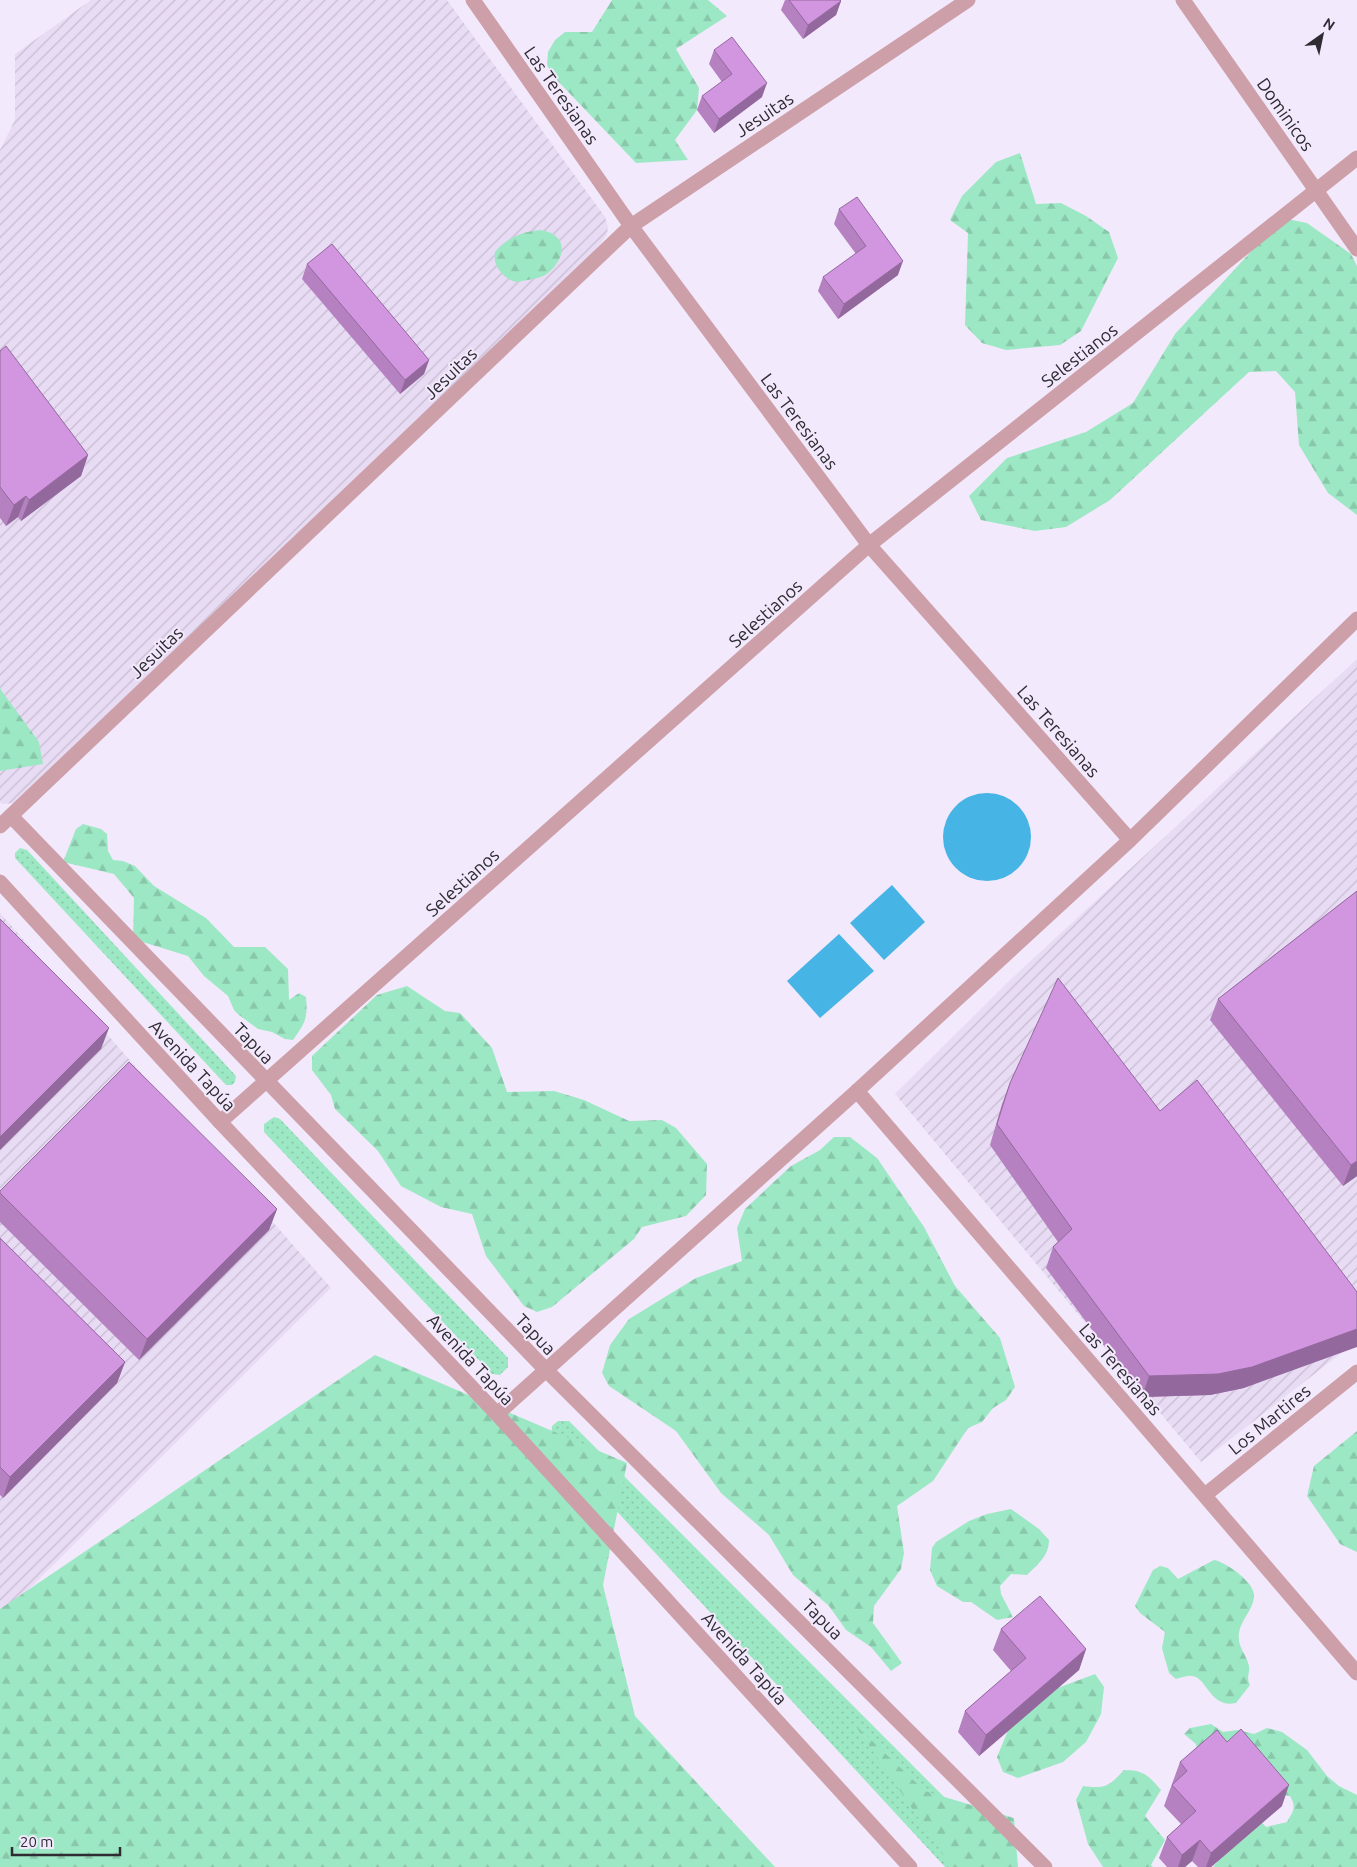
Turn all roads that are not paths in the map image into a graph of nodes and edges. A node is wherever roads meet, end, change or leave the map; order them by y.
1 (473, 0) edge
2 (968, 0) edge
3 (1184, 0) edge
4 (1357, 158) edge
5 (1316, 190) junction
6 (631, 226) junction
7 (1357, 249) edge
8 (869, 545) junction
9 (1357, 619) edge
10 (5, 821) edge
11 (1130, 840) junction
12 (0, 882) edge
13 (266, 1082) junction
14 (857, 1091) junction
15 (220, 1122) junction
16 (546, 1370) junction
17 (1357, 1372) edge
18 (497, 1414) junction
19 (1205, 1495) junction
20 (1357, 1673) edge
21 (910, 1867) edge
22 (1045, 1867) edge

1 - 6 street, Las Teresianas
2 - 6 street, Jesuitas
3 - 5 street, Dominicos
4 - 5 street, Selestianos
5 - 7 street, Dominicos
5 - 8 street, Selestianos
6 - 8 street, Las Teresianas
6 - 10 street, Jesuitas
8 - 11 street, Las Teresianas
8 - 13 street, Selestianos
9 - 11 street
10 - 13 street, Tapua
11 - 14 street
12 - 15 street, Avenida Tapúa
13 - 15 street, Selestianos
13 - 16 street, Tapua
14 - 16 street
14 - 19 street, Las Teresianas
15 - 18 street, Avenida Tapúa
16 - 18 street
16 - 22 street, Tapua
17 - 19 street, Los Martires
18 - 21 street, Avenida Tapúa
19 - 20 street, Las Teresianas

